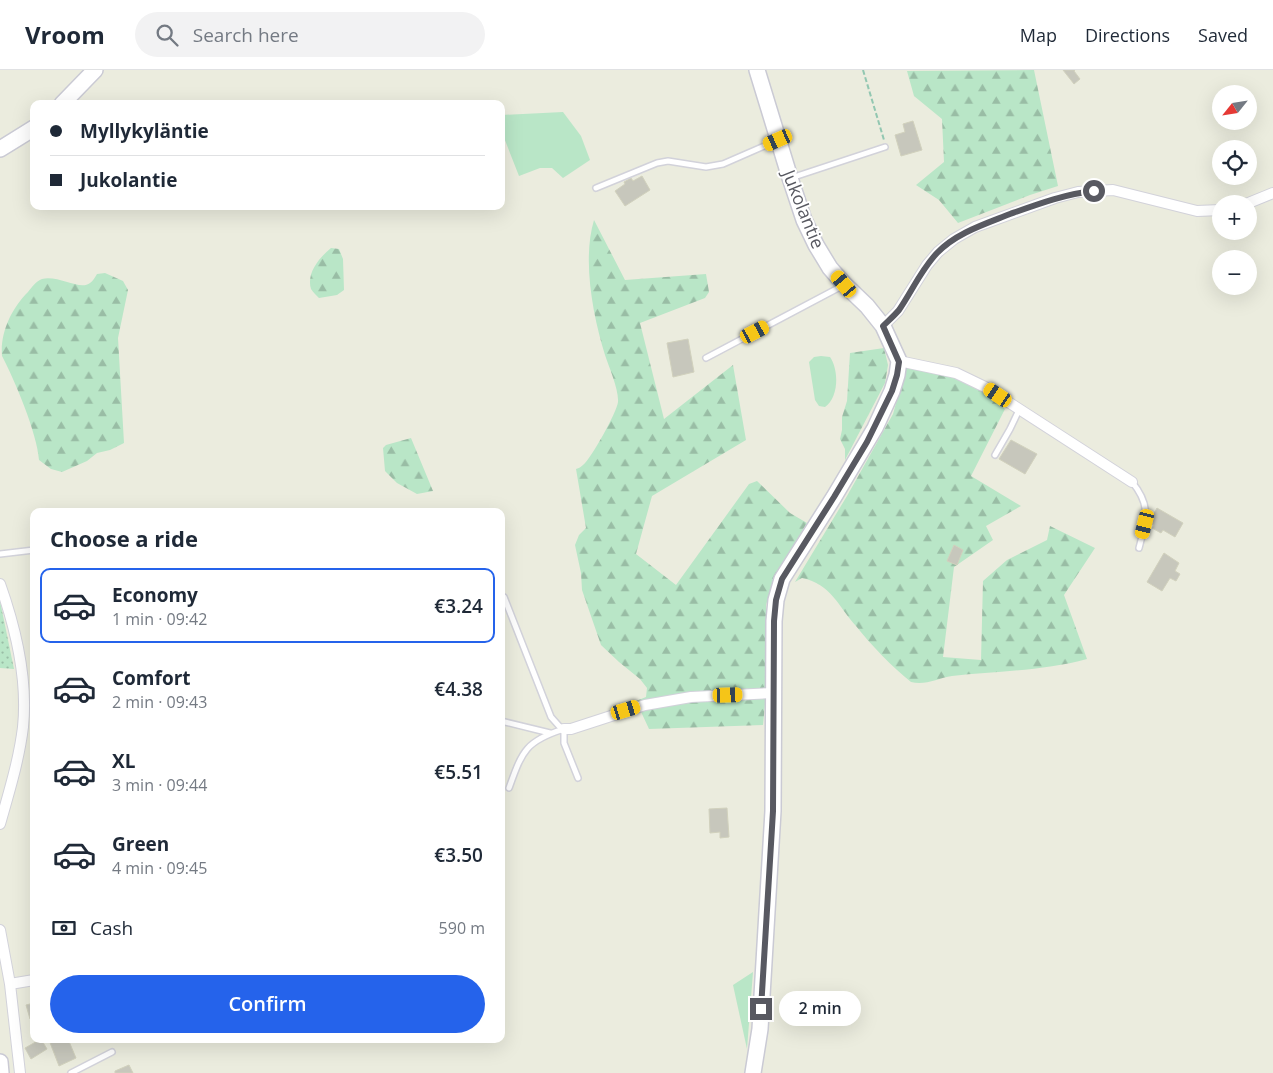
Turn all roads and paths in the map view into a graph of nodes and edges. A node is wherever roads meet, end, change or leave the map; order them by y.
1 (95, 70) edge
2 (758, 70) edge
3 (863, 70) edge
4 (66, 100) edge
5 (30, 130) edge
6 (778, 140) junction
7 (885, 147) joint
8 (0, 149) edge
9 (790, 178) junction
10 (596, 188) dead end
11 (1273, 193) edge
12 (1257, 200) edge
13 (1212, 210) edge
14 (844, 284) junction
15 (883, 326) junction
16 (706, 358) dead end
17 (899, 362) junction
18 (1020, 409) junction
19 (995, 455) dead end
20 (1132, 482) joint
21 (1139, 548) dead end
22 (30, 550) edge
23 (0, 554) edge
24 (0, 584) edge
25 (505, 600) edge
26 (773, 693) junction
27 (505, 723) edge
28 (564, 729) junction
29 (551, 733) junction
30 (578, 778) dead end
31 (509, 788) dead end
32 (0, 824) edge
33 (0, 930) edge
34 (30, 981) edge
35 (10, 984) junction
36 (112, 1052) dead end
37 (0, 1062) edge
38 (1, 1073) edge
39 (20, 1073) edge
40 (72, 1073) edge
41 (754, 1073) edge

1 - 4 street
2 - 6 street, Jukolantie
3 - 7 path
5 - 8 street
6 - 9 street, Jukolantie
6 - 10 lane
7 - 9 lane
9 - 14 street, Jukolantie
11 - 12 street
13 - 15 street
14 - 15 street, Jukolantie
14 - 16 lane
15 - 17 street, Jukolantie
17 - 18 street
17 - 26 street
18 - 19 lane
18 - 20 street
20 - 21 lane
22 - 23 lane
24 - 32 street
25 - 28 lane
26 - 28 street
26 - 41 street
27 - 29 lane
28 - 29 lane
28 - 30 lane
29 - 31 lane
33 - 35 street
34 - 35 street
35 - 39 street
36 - 40 lane
37 - 38 street

